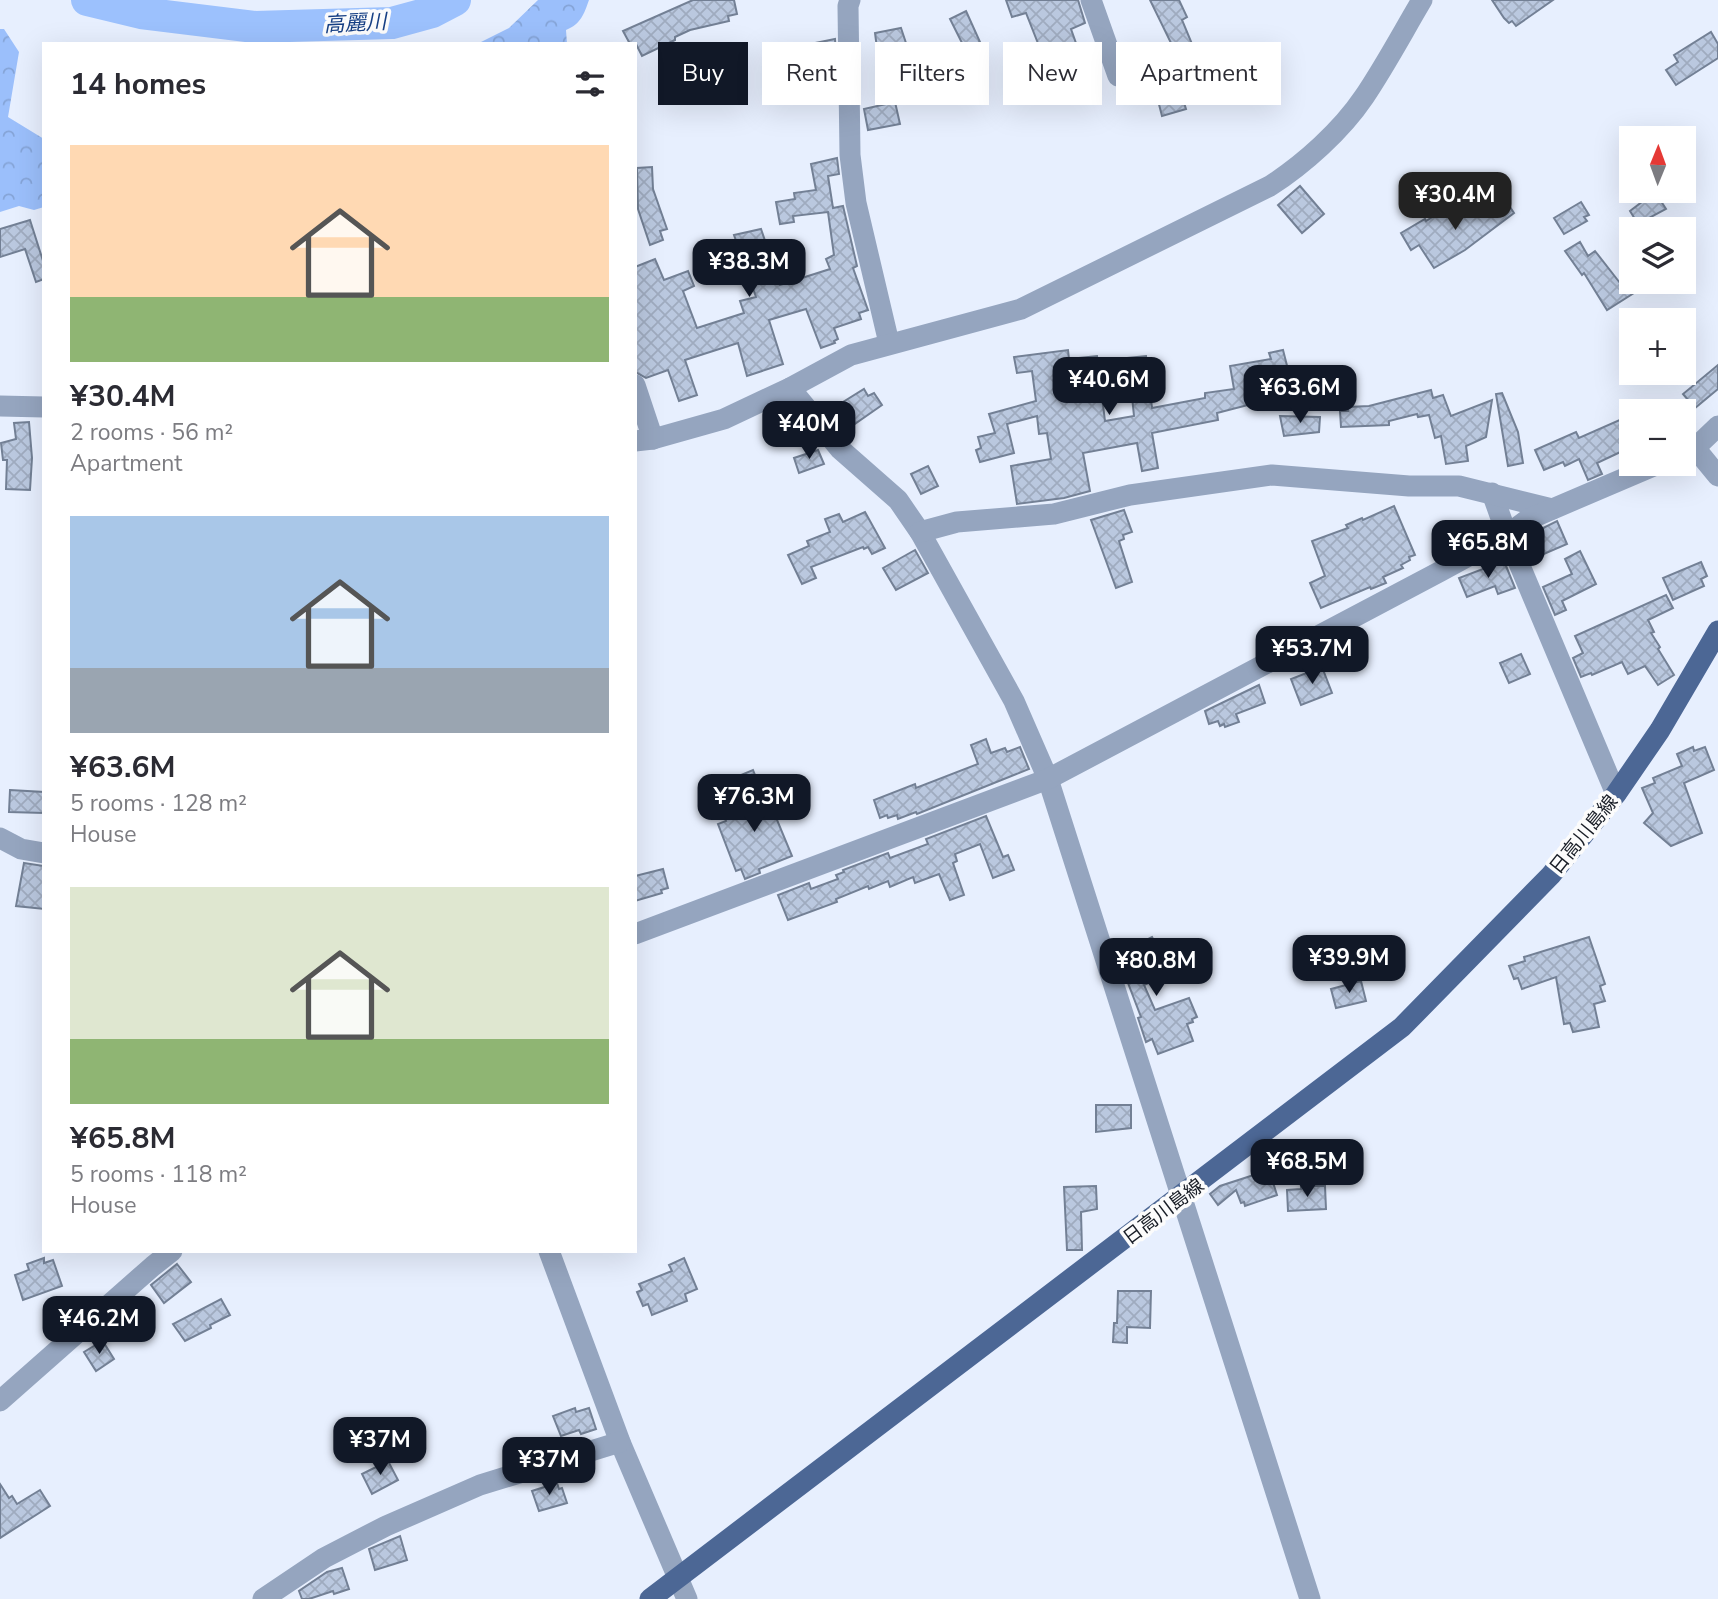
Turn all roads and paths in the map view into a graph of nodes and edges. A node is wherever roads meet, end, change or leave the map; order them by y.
1 (850, 0) edge
2 (1091, 0) edge
3 (1422, 0) edge
4 (1116, 70) edge
5 (889, 343) junction
6 (790, 388) junction
7 (637, 397) edge
8 (0, 406) edge
9 (42, 407) edge
10 (1718, 426) edge
11 (644, 440) edge
12 (1696, 444) edge
13 (1696, 456) edge
14 (1630, 476) edge
15 (1718, 476) edge
16 (1492, 493) junction
17 (1552, 509) junction
18 (919, 532) junction
19 (1507, 535) junction
20 (1718, 631) edge
21 (1048, 779) junction
22 (1616, 794) junction
23 (0, 838) edge
24 (42, 853) edge
25 (637, 933) edge
26 (1181, 1197) junction
27 (170, 1253) edge
28 (551, 1253) edge
29 (0, 1401) edge
30 (620, 1442) junction
31 (678, 1578) junction
32 (263, 1599) edge
33 (650, 1599) edge
34 (687, 1599) edge
35 (1310, 1599) edge

1 - 5 street
2 - 4 street
3 - 5 street
5 - 6 street
6 - 11 street
6 - 18 street
7 - 11 street
8 - 9 street
10 - 12 street
13 - 15 street
14 - 17 street
16 - 17 street
16 - 18 street
16 - 19 street
17 - 19 street
18 - 21 street
19 - 21 street
19 - 22 street
20 - 22 main road, 日高川島線
21 - 25 street
21 - 26 street
22 - 26 main road, 日高川島線
23 - 24 street
26 - 31 main road, 日高川島線
26 - 35 street
27 - 29 street
28 - 30 street
30 - 31 street
30 - 32 street
31 - 33 main road, 日高川島線
31 - 34 street

